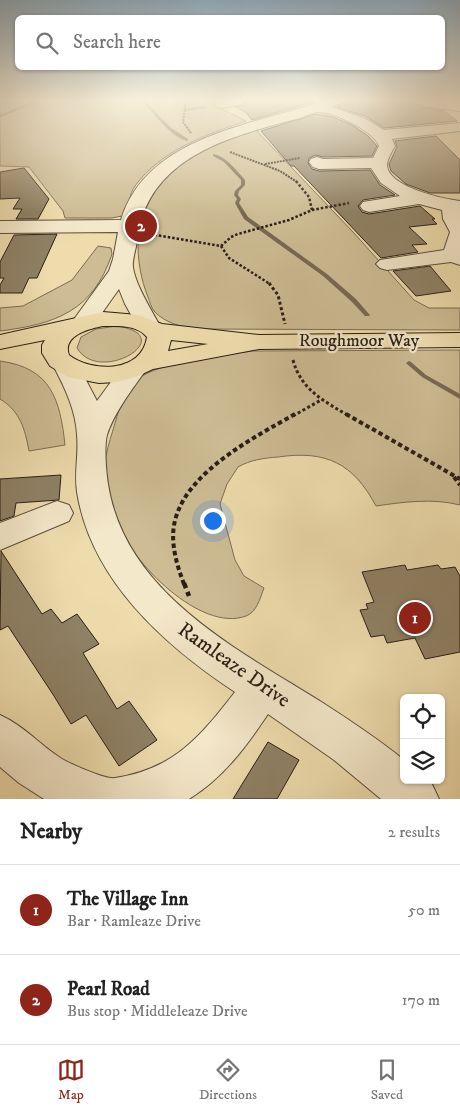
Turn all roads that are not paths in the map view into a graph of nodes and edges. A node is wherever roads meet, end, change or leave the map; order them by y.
1 (216, 138) edge
2 (383, 138) edge
3 (317, 162) road end
4 (379, 163) junction
5 (420, 199) junction
6 (369, 206) dead end
7 (456, 207) edge
8 (5, 227) edge
9 (127, 230) junction
10 (0, 246) edge
11 (458, 257) edge
12 (387, 264) dead end
13 (122, 267) junction
14 (78, 325) junction
15 (151, 329) junction
16 (460, 340) edge
17 (0, 342) edge
18 (259, 342) junction
19 (0, 350) edge
20 (62, 363) junction
21 (140, 367) junction
22 (92, 436) junction
23 (57, 513) dead end
24 (0, 537) edge
25 (263, 687) junction
26 (0, 736) edge
27 (129, 798) edge
28 (416, 799) edge

1 - 9 street
2 - 4 street
3 - 4 street
4 - 5 street
5 - 6 street
5 - 7 street
7 - 11 street
8 - 9 street
8 - 10 street
9 - 13 street
11 - 12 street
13 - 14 street
13 - 15 street
14 - 15 main road, Roughmoor Way
14 - 17 main road, Roughmoor Way
14 - 20 main road
15 - 18 main road, Roughmoor Way
15 - 21 main road
16 - 18 main road, Roughmoor Way
18 - 21 main road, Roughmoor Way
19 - 20 main road, Roughmoor Way
20 - 21 main road, Roughmoor Way
20 - 22 street, Ramleaze Drive
21 - 22 street, Ramleaze Drive
22 - 25 street, Ramleaze Drive
23 - 24 street
25 - 27 street
25 - 28 street, Ramleaze Drive
26 - 27 street

